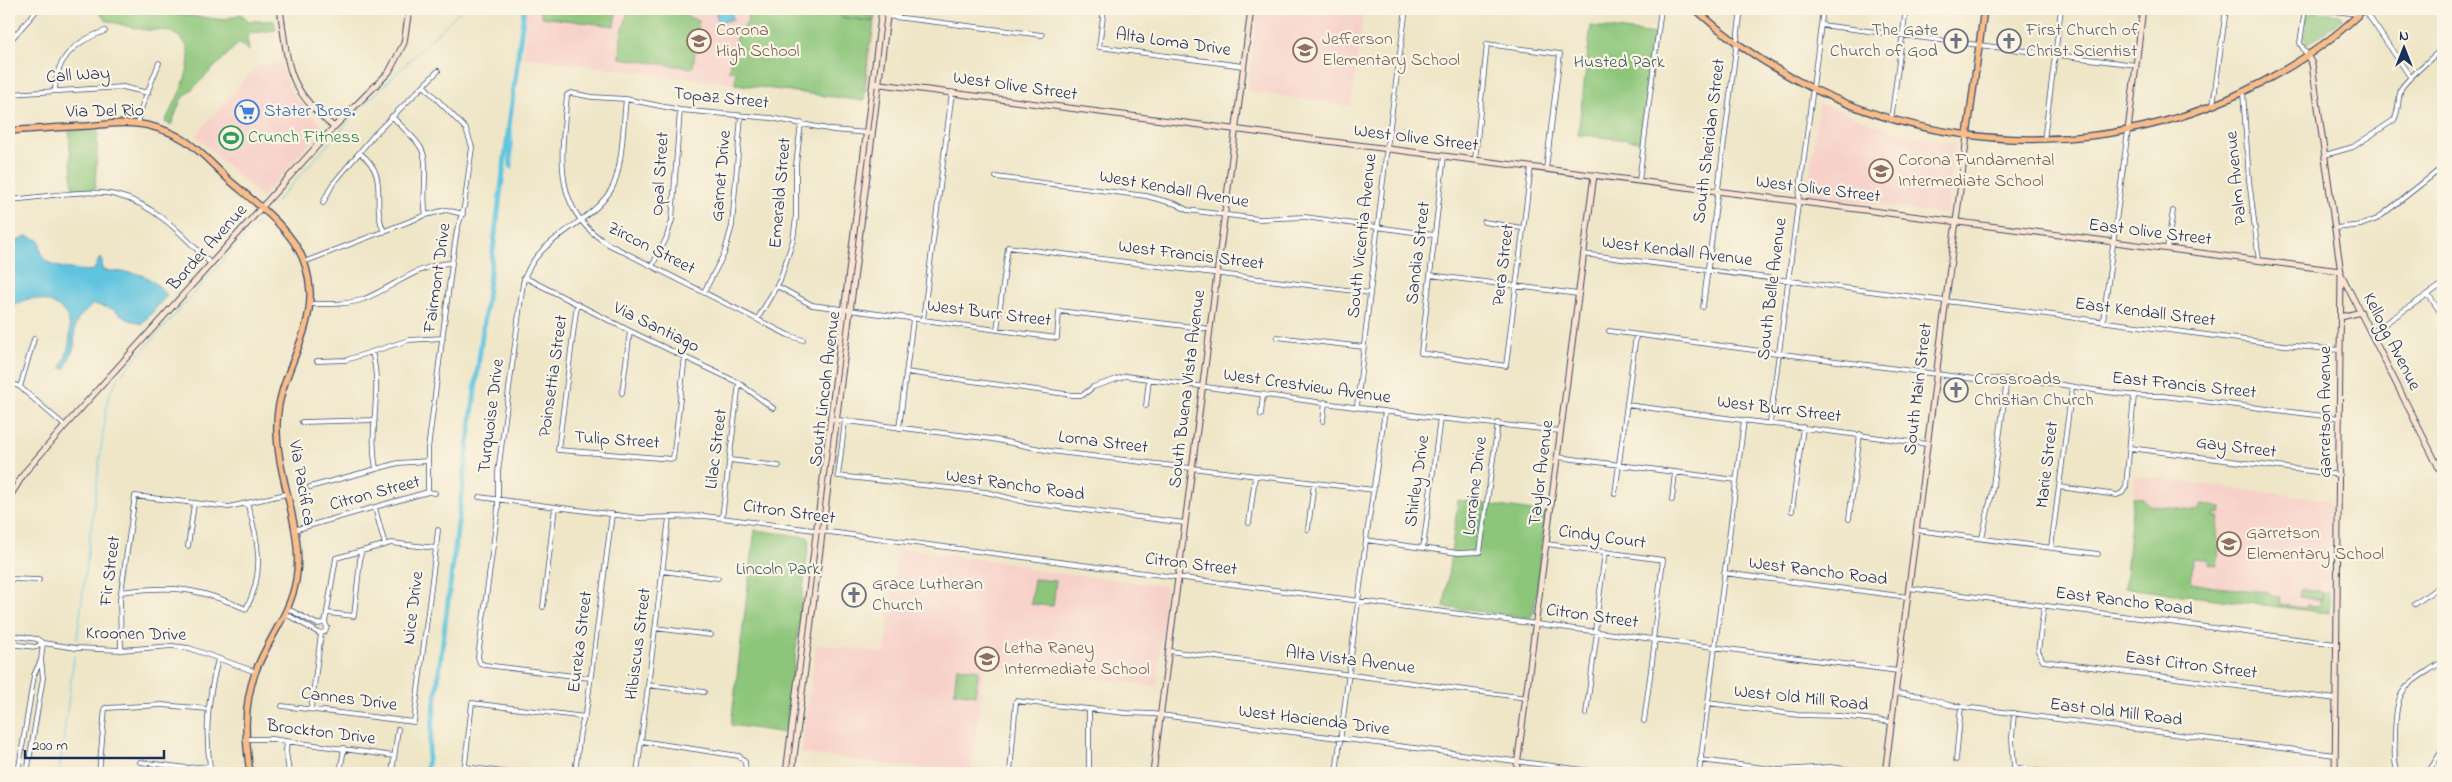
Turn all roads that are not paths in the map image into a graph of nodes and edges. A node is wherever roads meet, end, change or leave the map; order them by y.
1 (38, 9) edge
2 (280, 9) edge
3 (409, 9) edge
4 (882, 9) edge
5 (888, 9) edge
6 (1104, 9) edge
7 (1251, 9) edge
8 (1406, 9) edge
9 (1662, 9) edge
10 (1695, 9) edge
11 (1741, 9) edge
12 (1823, 9) edge
13 (1906, 9) edge
14 (1984, 9) edge
15 (2061, 9) edge
16 (2142, 9) edge
17 (2226, 9) edge
18 (2305, 9) edge
19 (2318, 9) edge
20 (2363, 11) edge
21 (881, 16) junction
22 (888, 16) junction
23 (1821, 25) junction
24 (105, 31) dead end
25 (1042, 35) dead end
26 (1902, 35) junction
27 (9, 42) edge
28 (1736, 43) junction
29 (1979, 45) junction
30 (2443, 47) edge
31 (2055, 55) junction
32 (2307, 55) junction
33 (159, 63) dead end
34 (2136, 65) junction
35 (1244, 66) junction
36 (438, 71) dead end
37 (2412, 78) junction
38 (876, 83) junction
39 (424, 86) junction
40 (1813, 90) junction
41 (55, 91) junction
42 (952, 92) junction
43 (2243, 92) junction
44 (9, 94) edge
45 (148, 94) junction
46 (567, 95) joint
47 (626, 99) junction
48 (2213, 105) junction
49 (680, 110) junction
50 (392, 116) junction
51 (741, 116) junction
52 (1891, 120) junction
53 (801, 123) junction
54 (138, 124) junction
55 (334, 127) junction
56 (1236, 129) junction
57 (2128, 130) junction
58 (9, 131) edge
59 (866, 133) junction
60 (873, 134) junction
61 (1967, 136) junction
62 (2044, 140) junction
63 (1386, 148) junction
64 (360, 152) junction
65 (2325, 155) junction
66 (1444, 156) junction
67 (1476, 160) junction
68 (1531, 167) junction
69 (2443, 167) edge
70 (1546, 169) junction
71 (1594, 175) junction
72 (996, 177) dead end
73 (1640, 181) junction
74 (1718, 191) junction
75 (9, 200) edge
76 (1798, 202) junction
77 (323, 204) dead end
78 (262, 208) junction
79 (2173, 211) dead end
80 (463, 214) junction
81 (1225, 214) junction
82 (426, 215) junction
83 (580, 220) junction
84 (1484, 222) dead end
85 (1956, 222) junction
86 (1377, 227) junction
87 (1522, 228) junction
88 (2336, 228) junction
89 (384, 232) junction
90 (1434, 235) junction
91 (2114, 242) junction
92 (2167, 249) junction
93 (1583, 254) junction
94 (2259, 261) junction
95 (304, 262) junction
96 (452, 263) junction
97 (211, 264) junction
98 (652, 266) junction
99 (1707, 270) junction
100 (2341, 272) junction
101 (1217, 273) junction
102 (1430, 275) junction
103 (524, 277) junction
104 (1788, 280) junction
105 (2443, 284) edge
106 (777, 286) junction
107 (1515, 288) junction
108 (704, 292) junction
109 (1370, 293) junction
110 (1578, 294) junction
111 (2428, 294) junction
112 (1946, 301) junction
113 (310, 304) junction
114 (577, 304) junction
115 (1702, 308) dead end
116 (844, 310) junction
117 (850, 310) junction
118 (2361, 312) junction
119 (2443, 316) edge
120 (2341, 317) junction
121 (758, 318) junction
122 (913, 319) junction
123 (923, 320) junction
124 (2103, 321) junction
125 (1210, 329) junction
126 (997, 330) junction
127 (630, 331) junction
128 (1609, 331) dead end
129 (2371, 333) junction
130 (1636, 334) junction
131 (1277, 337) dead end
132 (443, 338) junction
133 (34, 339) dead end
134 (803, 340) dead end
135 (1364, 347) junction
136 (2340, 350) junction
137 (372, 352) junction
138 (1779, 353) junction
139 (685, 356) junction
140 (317, 361) dead end
141 (1506, 366) joint
142 (906, 372) junction
143 (1936, 374) junction
144 (1149, 379) junction
145 (2007, 379) junction
146 (9, 382) edge
147 (739, 383) junction
148 (1203, 386) junction
149 (20, 387) junction
150 (2072, 387) junction
151 (622, 393) dead end
152 (1263, 394) junction
153 (2134, 396) junction
154 (1325, 402) junction
155 (1627, 405) junction
156 (1146, 406) dead end
157 (1357, 406) junction
158 (773, 408) dead end
159 (1385, 411) junction
160 (1261, 416) dead end
161 (1440, 418) junction
162 (2340, 418) junction
163 (375, 420) junction
164 (830, 420) junction
165 (836, 420) junction
166 (1744, 420) junction
167 (845, 421) junction
168 (1324, 421) dead end
169 (302, 422) dead end
170 (1498, 423) junction
171 (1770, 423) junction
172 (65, 426) junction
173 (1803, 427) junction
174 (899, 428) junction
175 (1561, 431) junction
176 (1860, 434) junction
177 (1927, 444) junction
178 (2130, 448) junction
179 (558, 450) joint
180 (1558, 457) junction
181 (730, 460) junction
182 (428, 461) junction
183 (1619, 465) junction
184 (780, 466) dead end
185 (376, 468) junction
186 (1192, 468) junction
187 (1675, 472) junction
188 (2340, 475) junction
189 (2443, 476) edge
190 (1255, 477) junction
191 (1736, 480) junction
192 (1314, 483) junction
193 (310, 487) dead end
194 (2059, 487) junction
195 (1374, 490) junction
196 (428, 492) junction
197 (435, 492) dead end
198 (286, 494) junction
199 (1615, 494) dead end
200 (480, 497) dead end
201 (9, 498) edge
202 (498, 500) junction
203 (1672, 500) dead end
204 (248, 503) junction
205 (194, 504) junction
206 (555, 507) junction
207 (375, 508) junction
208 (1792, 511) dead end
209 (612, 514) junction
210 (669, 518) junction
211 (722, 518) junction
212 (1849, 519) dead end
213 (1185, 523) junction
214 (1249, 523) dead end
215 (1308, 529) dead end
216 (294, 530) junction
217 (438, 530) dead end
218 (1916, 530) junction
219 (816, 531) junction
220 (822, 532) junction
221 (1982, 538) junction
222 (1366, 540) junction
223 (1547, 544) junction
224 (385, 545) junction
225 (188, 546) dead end
226 (436, 548) junction
227 (1423, 548) junction
228 (2051, 548) junction
229 (361, 551) junction
230 (1605, 552) junction
231 (2098, 554) dead end
232 (662, 571) junction
233 (1724, 573) junction
234 (718, 578) dead end
235 (1178, 578) junction
236 (9, 579) edge
237 (40, 580) dead end
238 (2443, 584) edge
239 (1909, 588) junction
240 (121, 592) junction
241 (1908, 597) junction
242 (1358, 600) junction
243 (2415, 604) dead end
244 (2044, 606) junction
245 (543, 607) dead end
246 (287, 612) junction
247 (328, 613) junction
248 (1537, 623) junction
249 (317, 624) junction
250 (325, 624) junction
251 (655, 628) junction
252 (316, 631) junction
253 (1596, 631) junction
254 (321, 634) junction
255 (9, 635) edge
256 (711, 635) dead end
257 (1654, 640) junction
258 (43, 643) junction
259 (9, 644) edge
260 (2336, 644) junction
261 (1715, 647) junction
262 (121, 650) junction
263 (1168, 651) junction
264 (218, 659) junction
265 (41, 660) junction
266 (2443, 661) edge
267 (1898, 671) junction
268 (256, 672) junction
269 (1349, 674) junction
270 (590, 678) junction
271 (648, 685) junction
272 (704, 692) dead end
273 (1895, 693) junction
274 (1527, 698) junction
275 (2336, 699) junction
276 (1708, 703) junction
277 (282, 706) dead end
278 (1961, 706) junction
279 (311, 709) junction
280 (1089, 709) junction
281 (208, 710) junction
282 (2014, 713) junction
283 (1586, 714) dead end
284 (1160, 715) junction
285 (584, 717) junction
286 (414, 722) joint
287 (1644, 722) dead end
288 (1892, 722) junction
289 (398, 729) dead end
290 (1341, 738) junction
291 (245, 739) junction
292 (287, 741) junction
293 (642, 741) junction
294 (344, 748) junction
295 (2443, 749) edge
296 (2335, 755) junction
297 (394, 756) junction
298 (1700, 760) junction
299 (1956, 760) dead end
300 (140, 762) dead end
301 (1518, 762) junction
302 (210, 766) junction
303 (465, 767) junction
304 (1804, 768) junction
305 (1153, 772) edge
306 (18, 773) edge
307 (28, 773) edge
308 (99, 773) edge
309 (211, 773) edge
310 (250, 773) edge
311 (289, 773) edge
312 (340, 773) edge
313 (392, 773) edge
314 (464, 773) edge
315 (512, 773) edge
316 (575, 773) edge
317 (637, 773) edge
318 (746, 773) edge
319 (786, 773) edge
320 (792, 773) edge
321 (1010, 773) edge
322 (1089, 773) edge
323 (1172, 773) edge
324 (1336, 773) edge
325 (1516, 773) edge
326 (1608, 773) edge
327 (1699, 773) edge
328 (1804, 773) edge
329 (1875, 773) edge
330 (1885, 773) edge
331 (2050, 773) edge
332 (2335, 773) edge
333 (2398, 773) edge
334 (2428, 773) edge

1 - 27 street
2 - 55 street
3 - 55 street, Border Avenue
4 - 21 street, South Lincoln Avenue
5 - 22 street, South Lincoln Avenue
6 - 35 street, Alta Loma Drive
7 - 35 street, South Buena Vista Avenue
8 - 63 street, South Vicentia Avenue
9 - 73 street
10 - 28 main road
11 - 28 street, South Sheridan Street
12 - 23 street, South Belle Avenue
13 - 26 street
14 - 29 main road, South Main Street
15 - 31 street
16 - 34 street
17 - 48 street
18 - 32 street
19 - 20 street
20 - 32 main road
20 - 37 street
21 - 22 street
21 - 38 street, South Lincoln Avenue
22 - 25 street
22 - 38 street, South Lincoln Avenue
23 - 26 street
23 - 40 street, South Belle Avenue
24 - 41 street
26 - 29 street
26 - 52 street
28 - 40 main road
28 - 74 street, South Sheridan Street
29 - 31 street
29 - 61 main road, South Main Street
30 - 37 street
31 - 34 street
31 - 62 street
32 - 43 main road
32 - 65 street, Garretson Avenue
33 - 45 street
34 - 57 street
35 - 56 street, South Buena Vista Avenue
36 - 39 street
37 - 65 street
38 - 42 street, West Olive Street
38 - 59 street, South Lincoln Avenue
38 - 60 street, South Lincoln Avenue
39 - 50 street
39 - 80 street, Fairmont Drive
40 - 52 main road
40 - 76 street, South Belle Avenue
41 - 44 street, Call Way
41 - 45 street, Call Way
42 - 56 street, West Olive Street
42 - 123 street
43 - 48 main road
43 - 94 street, Palm Avenue
45 - 54 street
46 - 47 street, Topaz Street
46 - 83 street, Zircon Street
47 - 49 street, Topaz Street
47 - 83 street, Turquoise Drive
48 - 57 main road
49 - 51 street, Topaz Street
49 - 98 street, Opal Street
50 - 64 street
50 - 82 street
51 - 53 street, Topaz Street
51 - 108 street, Garnet Drive
52 - 61 main road
53 - 59 street, Topaz Street
53 - 106 street, Emerald Street
54 - 58 main road, Via Del Rio
54 - 78 main road, Via Del Rio
55 - 78 street, Border Avenue
56 - 63 street, West Olive Street
56 - 81 street, South Buena Vista Avenue
57 - 62 main road
57 - 91 street
59 - 60 street, Topaz Street
59 - 116 street, South Lincoln Avenue
60 - 117 street, South Lincoln Avenue
61 - 62 main road
61 - 85 street, South Main Street
63 - 66 street, West Olive Street
63 - 86 street, South Vicentia Avenue
64 - 77 street
64 - 89 street
65 - 88 street, Garretson Avenue
66 - 67 street, West Olive Street
66 - 90 street, Sandia Street
67 - 68 street, West Olive Street
67 - 70 street
68 - 70 street, West Olive Street
68 - 87 street, Pera Street
69 - 88 street
70 - 71 street, West Olive Street
71 - 73 street, West Olive Street
71 - 93 street, Taylor Avenue
72 - 81 street, West Kendall Avenue
73 - 74 street, West Olive Street
74 - 76 street, West Olive Street
74 - 99 street, South Sheridan Street
75 - 97 street
76 - 85 street, West Olive Street
76 - 104 street, South Belle Avenue
78 - 95 main road, Via Pacifica
78 - 97 street, Border Avenue
79 - 92 street
80 - 82 street
80 - 96 street, Fairmont Drive
81 - 86 street, West Kendall Avenue
81 - 101 street, South Buena Vista Avenue
82 - 89 street
83 - 98 street, Zircon Street
83 - 103 street, Turquoise Drive
84 - 87 street
85 - 91 street, East Olive Street
85 - 112 street, South Main Street
86 - 90 street, West Kendall Avenue
86 - 109 street, South Vicentia Avenue
87 - 107 street, Pera Street
88 - 100 street, Garretson Avenue
89 - 95 street
90 - 102 street, Sandia Street
91 - 92 street, East Olive Street
91 - 124 street
92 - 94 street, East Olive Street
93 - 99 street, West Kendall Avenue
93 - 110 street, Taylor Avenue
94 - 100 street, East Olive Street
95 - 113 main road, Via Pacifica
96 - 113 street
96 - 132 street, Fairmont Drive
97 - 172 street, Border Avenue
98 - 108 street, Zircon Street
99 - 104 street, West Kendall Avenue
99 - 115 street, South Sheridan Street
100 - 118 street, Kellogg Avenue
100 - 120 street, Garretson Avenue
101 - 109 street, West Francis Street
101 - 125 street, South Buena Vista Avenue
101 - 126 street, West Francis Street
102 - 107 street
102 - 141 street, Sandia Street
103 - 114 street, Via Santiago
103 - 202 street, Turquoise Drive
104 - 112 street, West Kendall Avenue
104 - 138 street, South Belle Avenue
105 - 111 street
106 - 116 street, West Burr Street
106 - 121 street, Emerald Street
107 - 110 street
107 - 141 street, Pera Street
108 - 121 street, Zircon Street
109 - 135 street, South Vicentia Avenue
110 - 175 street, Taylor Avenue
111 - 119 street
111 - 129 street
112 - 124 street, East Kendall Street
112 - 143 street, South Main Street
113 - 198 main road, Via Pacifica
114 - 127 street, Via Santiago
114 - 179 street, Poinsettia Street
116 - 117 street, West Burr Street
116 - 164 street, South Lincoln Avenue
117 - 122 street, West Burr Street
117 - 165 street, South Lincoln Avenue
118 - 120 street
118 - 129 street, Kellogg Avenue
120 - 136 street, Garretson Avenue
121 - 134 street, Zircon Street
122 - 123 street, West Burr Street
122 - 142 street
123 - 126 street, West Burr Street
124 - 136 street, East Kendall Street
125 - 126 street, West Burr Street
125 - 148 street, South Buena Vista Avenue
127 - 139 street, Via Santiago
127 - 151 street
128 - 130 street
129 - 189 street, Kellogg Avenue
130 - 138 street
130 - 155 street
131 - 135 street
132 - 137 street
132 - 182 street, Fairmont Drive
133 - 149 street
135 - 157 street, South Vicentia Avenue
136 - 162 street, Garretson Avenue
137 - 140 street
137 - 163 street
138 - 143 street
138 - 171 street, South Belle Avenue
139 - 147 street, Via Santiago
139 - 179 street, Tulip Street
142 - 144 street, West Crestview Avenue
142 - 174 street
143 - 145 street, East Francis Street
143 - 177 street, South Main Street
144 - 148 street, West Crestview Avenue
144 - 156 street
145 - 150 street, East Francis Street
145 - 221 street
146 - 149 street
147 - 158 street, Via Santiago
147 - 181 street, Lilac Street
148 - 152 street, West Crestview Avenue
148 - 186 street, South Buena Vista Avenue
149 - 172 street
150 - 153 street, East Francis Street
150 - 194 street, Marie Street
152 - 154 street, West Crestview Avenue
152 - 160 street
153 - 162 street, East Francis Street
153 - 178 street
154 - 157 street, West Crestview Avenue
154 - 168 street
155 - 166 street, West Burr Street
155 - 183 street
157 - 159 street, West Crestview Avenue
159 - 161 street, West Crestview Avenue
159 - 195 street
161 - 170 street, West Crestview Avenue
161 - 227 street, Shirley Drive
162 - 188 street, Garretson Avenue
163 - 169 street
163 - 185 street
164 - 165 street, Lorna Street
164 - 219 street, South Lincoln Avenue
165 - 167 street, Lorna Street
165 - 220 street, South Lincoln Avenue
166 - 171 street, West Burr Street
166 - 191 street
167 - 174 street, Lorna Street
167 - 213 street, West Rancho Road
170 - 175 street, West Crestview Avenue
170 - 227 street, Lorraine Drive
171 - 173 street, West Burr Street
172 - 201 street, Border Avenue
173 - 176 street, West Burr Street
173 - 208 street
174 - 186 street, Lorna Street
175 - 180 street, Taylor Avenue
176 - 177 street, West Burr Street
176 - 212 street
177 - 218 street, South Main Street
178 - 188 street, Gay Street
178 - 194 street
180 - 183 street
180 - 223 street, Taylor Avenue
181 - 184 street
181 - 211 street, Lilac Street
182 - 185 street
182 - 196 street, Fairmont Drive
183 - 187 street
183 - 199 street
185 - 193 street
186 - 190 street, Lorna Street
186 - 213 street, South Buena Vista Avenue
187 - 191 street
187 - 203 street
188 - 260 street, Garretson Avenue
190 - 192 street, Lorna Street
190 - 214 street
191 - 233 street
192 - 195 street, Lorna Street
192 - 215 street
194 - 228 street, Marie Street
195 - 222 street
196 - 197 street, Citron Street
196 - 207 street, Citron Street
198 - 204 street
198 - 216 main road, Via Pacifica
200 - 202 street, Citron Street
202 - 206 street, Citron Street
202 - 270 street, Turquoise Drive
204 - 205 street
204 - 240 street
205 - 225 street
205 - 240 street, Fir Street
206 - 209 street, Citron Street
206 - 245 street
207 - 216 street, Citron Street
207 - 224 street
209 - 210 street, Citron Street
209 - 270 street, Eureka Street
210 - 211 street, Citron Street
210 - 232 street, Hibiscus Street
211 - 219 street, Citron Street
213 - 235 street, South Buena Vista Avenue
216 - 246 main road, Via Pacifica
217 - 226 street
218 - 221 street
218 - 239 street, South Main Street
219 - 220 street, Citron Street
219 - 319 street, South Lincoln Avenue
220 - 235 street, Citron Street
220 - 320 street, South Lincoln Avenue
221 - 228 street
222 - 227 street
222 - 242 street
223 - 230 street, Cindy Court
223 - 248 street, Taylor Avenue
224 - 226 street, Nice Drive
224 - 229 street, Nice Drive
226 - 286 street, Nice Drive
228 - 231 street
229 - 247 street, Nice Drive
229 - 247 street
230 - 253 street
230 - 257 street, Cindy Court
232 - 234 street
232 - 251 street, Hibiscus Street
233 - 241 street, West Rancho Road
233 - 261 street
235 - 242 street, Citron Street
235 - 263 street, South Buena Vista Avenue
236 - 237 street
238 - 243 street
239 - 241 street, South Main Street
239 - 244 street, East Rancho Road
240 - 262 street, Fir Street
241 - 267 street, South Main Street
242 - 248 street, Citron Street
242 - 269 street
244 - 260 street, East Rancho Road
244 - 275 street, East Citron Street
246 - 249 street
246 - 252 street
246 - 268 main road, Via Pacifica
247 - 250 street
248 - 253 street, Citron Street
248 - 274 street, Taylor Avenue
249 - 250 street
249 - 252 street
250 - 254 street
251 - 256 street
251 - 271 street, Hibiscus Street
252 - 254 street
253 - 257 street, Citron Street
253 - 283 street
254 - 279 street
255 - 258 street, Kroonen Drive
257 - 261 street, Citron Street
257 - 287 street
258 - 259 street, Kroonen Drive
258 - 262 street, Kroonen Drive
258 - 265 street
260 - 275 street, Garretson Avenue
261 - 267 street, Citron Street
261 - 276 street
262 - 264 street, Kroonen Drive
263 - 269 street, Alta Vista Avenue
263 - 284 street, South Buena Vista Avenue
264 - 268 street, Kroonen Drive
264 - 281 street
265 - 306 street
265 - 307 street
266 - 333 street
267 - 273 street, South Main Street
268 - 291 main road, Via Pacifica
269 - 274 street, Alta Vista Avenue
269 - 290 street
270 - 285 street, Eureka Street
271 - 272 street
271 - 293 street, Hibiscus Street
273 - 278 street, East Old Mill Road
273 - 288 street, South Main Street
274 - 301 street, Taylor Avenue
275 - 296 street, Garretson Avenue
276 - 288 street, West Old Mill Road
276 - 298 street
277 - 279 street, Cannes Drive
278 - 282 street, East Old Mill Road
278 - 299 street
279 - 286 street, Cannes Drive
280 - 284 street, West Hacienda Drive
280 - 321 street, West Hacienda Drive
280 - 322 street
281 - 302 street
281 - 308 street
282 - 296 street, East Old Mill Road
282 - 331 street
284 - 290 street, West Hacienda Drive
284 - 305 street, South Buena Vista Avenue
285 - 303 street
285 - 316 street, Eureka Street
288 - 330 street, South Main Street
289 - 297 street
290 - 301 street, West Hacienda Drive
290 - 324 street
291 - 292 street, Brockton Drive
291 - 310 main road, Via Pacifica
292 - 294 street, Brockton Drive
292 - 311 street
293 - 317 street, Hibiscus Street
293 - 318 street
294 - 297 street, Brockton Drive
294 - 312 street
295 - 334 street
296 - 332 street, Garretson Avenue
297 - 313 street
298 - 304 street
298 - 327 street
300 - 302 street
301 - 325 street, Taylor Avenue
301 - 326 street, West Hacienda Drive
302 - 309 street
303 - 314 street
303 - 315 street
304 - 328 street
304 - 329 street
305 - 323 street

